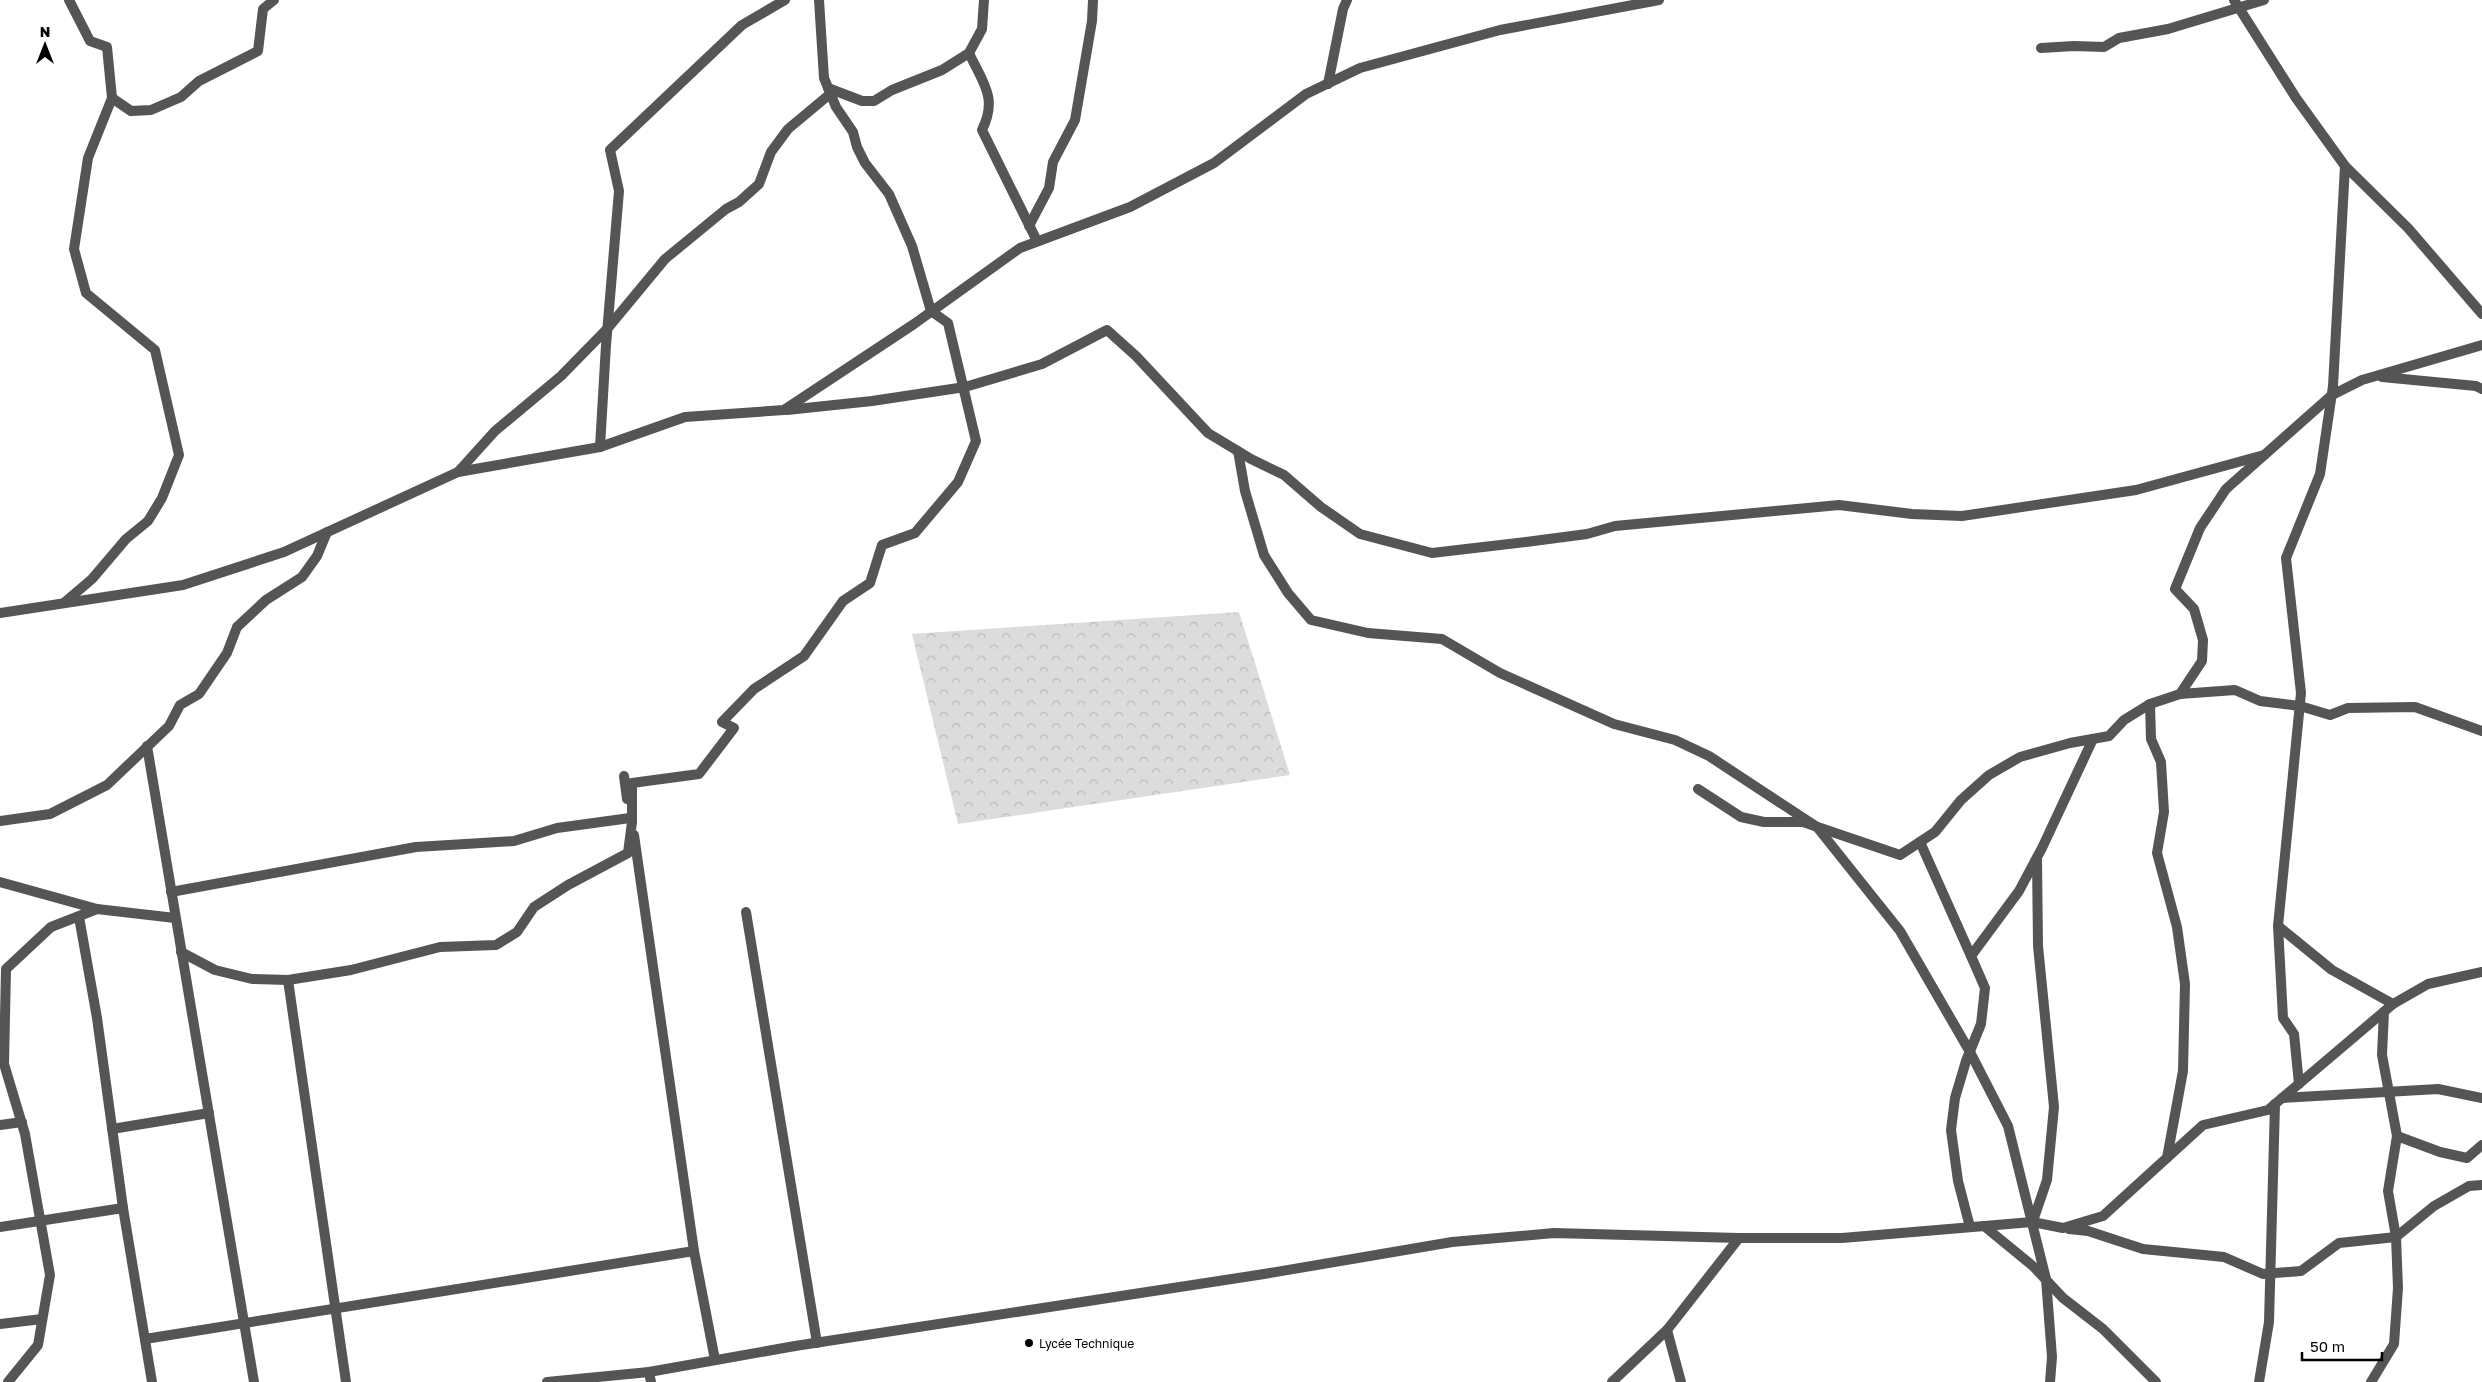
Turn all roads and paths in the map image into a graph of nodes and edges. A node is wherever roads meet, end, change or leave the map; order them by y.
1 (69, 0) edge
2 (274, 0) edge
3 (785, 0) edge
4 (819, 0) edge
5 (984, 0) edge
6 (1093, 0) edge
7 (1347, 0) edge
8 (1659, 0) edge
9 (2264, 0) edge
10 (2236, 4) edge
11 (2041, 48) dead end
12 (969, 53) junction
13 (1328, 84) junction
14 (829, 91) junction
15 (112, 98) junction
16 (2345, 166) junction
17 (1029, 226) junction
18 (1037, 241) junction
19 (930, 311) junction
20 (2482, 314) edge
21 (607, 329) junction
22 (2482, 345) edge
23 (2376, 376) junction
24 (965, 387) junction
25 (2482, 389) edge
26 (2332, 395) junction
27 (784, 410) junction
28 (600, 447) junction
29 (1238, 451) junction
30 (2264, 455) junction
31 (458, 472) junction
32 (327, 532) junction
33 (64, 602) junction
34 (0, 613) edge
35 (2180, 694) junction
36 (2150, 704) junction
37 (2300, 706) junction
38 (2482, 730) edge
39 (2094, 739) junction
40 (147, 746) junction
41 (624, 776) dead end
42 (1698, 789) dead end
43 (631, 820) junction
44 (0, 821) edge
45 (1817, 827) junction
46 (1920, 842) junction
47 (2037, 858) junction
48 (0, 882) edge
49 (171, 892) junction
50 (97, 910) junction
51 (746, 912) dead end
52 (79, 916) junction
53 (175, 918) junction
54 (2278, 926) junction
55 (181, 952) junction
56 (1971, 956) junction
57 (2482, 972) edge
58 (288, 980) junction
59 (2393, 1004) junction
60 (2384, 1012) junction
61 (1970, 1052) junction
62 (2299, 1084) junction
63 (2388, 1092) junction
64 (2482, 1098) edge
65 (2279, 1101) junction
66 (209, 1113) junction
67 (22, 1122) junction
68 (0, 1125) edge
69 (112, 1129) junction
70 (2396, 1136) junction
71 (2482, 1145) edge
72 (2167, 1158) junction
73 (2482, 1185) edge
74 (122, 1208) junction
75 (41, 1221) junction
76 (2032, 1222) junction
77 (1984, 1226) junction
78 (0, 1227) edge
79 (1970, 1227) junction
80 (2063, 1228) junction
81 (1739, 1238) junction
82 (2396, 1238) junction
83 (694, 1251) junction
84 (2269, 1273) junction
85 (2046, 1280) junction
86 (334, 1308) junction
87 (42, 1319) junction
88 (246, 1323) junction
89 (0, 1324) edge
90 (1667, 1330) junction
91 (145, 1339) junction
92 (817, 1342) junction
93 (715, 1360) junction
94 (650, 1377) edge
95 (8, 1382) edge
96 (152, 1382) edge
97 (254, 1382) edge
98 (346, 1382) edge
99 (547, 1382) edge
100 (1612, 1382) edge
101 (1681, 1382) edge
102 (2050, 1382) edge
103 (2156, 1382) edge
104 (2259, 1382) edge
105 (2371, 1382) edge

1 - 15 street
2 - 15 street
3 - 21 street
4 - 14 street
5 - 12 street
6 - 17 street
7 - 13 street
8 - 13 street
9 - 10 street
10 - 11 street
10 - 16 street
12 - 14 street
12 - 17 street
13 - 18 street
14 - 19 street
14 - 21 street
15 - 33 street
16 - 20 street
16 - 26 street
17 - 18 street
18 - 19 street
19 - 24 street
19 - 27 street
21 - 28 street
21 - 31 street
22 - 23 street
23 - 25 street
23 - 26 street
24 - 27 street
24 - 29 street
24 - 43 street
26 - 30 street
26 - 37 street
27 - 28 street
28 - 31 street
29 - 30 street
29 - 45 street
30 - 35 street
31 - 32 street
32 - 33 street
32 - 40 street
33 - 34 street
35 - 36 street
35 - 37 street
36 - 39 street
36 - 72 street
37 - 38 street
37 - 54 street
39 - 46 street
39 - 47 street
40 - 44 street
40 - 49 street
41 - 43 street
42 - 45 street
43 - 49 street
43 - 58 street
43 - 83 street
45 - 46 street
45 - 61 street
46 - 56 street
47 - 56 street
47 - 76 street
48 - 50 street
49 - 53 street
50 - 52 street
50 - 53 street
51 - 92 street
52 - 67 street
52 - 69 street
53 - 55 street
54 - 59 street
54 - 62 street
55 - 58 street
55 - 66 street
56 - 61 street
57 - 59 street
58 - 86 street
59 - 60 street
60 - 62 street
60 - 63 street
61 - 76 street
61 - 79 street
62 - 65 street
63 - 64 street
63 - 65 street
63 - 70 street
65 - 72 street
65 - 84 street
66 - 69 street
66 - 88 street
67 - 68 street
67 - 75 street
69 - 74 street
70 - 71 street
70 - 82 street
72 - 80 street
73 - 82 street
74 - 75 street
74 - 91 street
75 - 78 street
75 - 87 street
76 - 77 street
76 - 80 street
76 - 85 street
77 - 79 street
77 - 85 street
79 - 81 street
80 - 84 street
81 - 90 street
81 - 92 street
82 - 84 street
82 - 105 street
83 - 86 street
83 - 93 street
84 - 104 street
85 - 102 street
85 - 103 street
86 - 88 street
86 - 98 street
87 - 89 street
87 - 95 street
88 - 91 street
88 - 97 street
90 - 100 street
90 - 101 street
91 - 96 street
92 - 93 street
93 - 94 street
94 - 99 street

